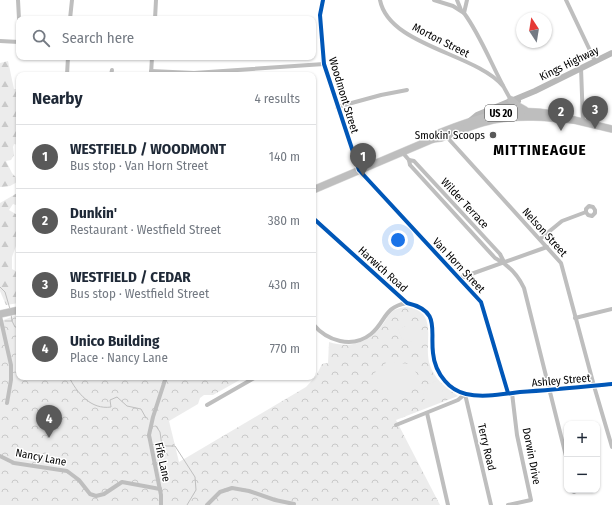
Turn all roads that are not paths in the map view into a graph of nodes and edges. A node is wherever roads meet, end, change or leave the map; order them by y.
1 (18, 0) edge
2 (72, 0) edge
3 (156, 0) edge
4 (323, 0) edge
5 (380, 0) edge
6 (434, 0) edge
7 (457, 0) edge
8 (467, 0) edge
9 (566, 0) edge
10 (463, 12) junction
11 (19, 16) edge
12 (70, 16) edge
13 (155, 16) edge
14 (0, 41) edge
15 (16, 42) edge
16 (612, 53) edge
17 (68, 60) edge
18 (152, 60) edge
19 (595, 61) junction
20 (324, 64) junction
21 (581, 68) junction
22 (244, 70) joint
23 (67, 72) edge
24 (151, 72) edge
25 (211, 72) edge
26 (503, 86) junction
27 (407, 90) dead end
28 (513, 101) junction
29 (337, 107) junction
30 (531, 111) junction
31 (497, 114) junction
32 (573, 120) junction
33 (468, 122) junction
34 (583, 122) junction
35 (612, 129) edge
36 (446, 136) junction
37 (433, 139) junction
38 (402, 152) junction
39 (409, 160) junction
40 (359, 170) junction
41 (316, 189) edge
42 (442, 191) junction
43 (437, 195) junction
44 (586, 212) dead end
45 (316, 221) edge
46 (471, 222) junction
47 (466, 227) junction
48 (540, 239) junction
49 (547, 247) junction
50 (504, 263) junction
51 (460, 278) junction
52 (407, 303) junction
53 (612, 309) edge
54 (13, 311) edge
55 (0, 315) edge
56 (575, 318) junction
57 (316, 328) edge
58 (165, 380) edge
59 (251, 380) edge
60 (612, 384) edge
61 (594, 386) junction
62 (549, 390) junction
63 (510, 393) junction
64 (465, 394) junction
65 (7, 403) dead end
66 (207, 405) dead end
67 (426, 412) junction
68 (396, 425) dead end
69 (612, 447) edge
70 (0, 456) edge
71 (566, 457) edge
72 (160, 489) junction
73 (294, 504) edge
74 (161, 505) edge
75 (207, 505) edge
76 (448, 505) edge
77 (491, 505) edge
78 (508, 505) edge

1 - 11 street
2 - 12 street
3 - 13 street
4 - 20 street, Woodmont Street
5 - 26 street, Morton Street
6 - 10 street
7 - 10 street
8 - 10 street
9 - 19 street
10 - 26 street
14 - 15 street
16 - 19 main road, Kings Highway
17 - 23 street
18 - 24 street
19 - 21 main road, Kings Highway
20 - 22 street
20 - 29 street, Woodmont Street
21 - 28 main road, Kings Highway
21 - 34 street
22 - 25 street
26 - 28 street
27 - 29 street
28 - 30 main road
28 - 31 main road, Kings Highway
28 - 33 main road, Kings Highway
29 - 40 street, Woodmont Street
30 - 31 main road, US 20
30 - 32 main road, US 20
31 - 33 main road, US 20
32 - 34 main road, US 20
32 - 36 main road, US 20
33 - 37 main road, US 20
34 - 35 main road, US 20
36 - 37 main road, US 20
36 - 48 street, Nelson Street
37 - 38 main road, US 20
38 - 39 street, Wilder Terrace
38 - 40 main road, US 20
39 - 42 street, Wilder Terrace
39 - 43 street, Wilder Terrace
40 - 41 main road, US 20
40 - 51 street, Van Horn Street
42 - 43 street
42 - 46 street, Wilder Terrace
43 - 47 street, Wilder Terrace
44 - 48 street
45 - 52 street, Harwich Road
46 - 47 street
46 - 50 street, Wilder Terrace
47 - 50 street, Wilder Terrace
48 - 49 street, Nelson Street
49 - 50 street
49 - 56 street, Nelson Street
50 - 51 street
50 - 62 street, Wilder Terrace
51 - 63 street, Van Horn Street
52 - 57 street
52 - 64 street, Harwich Road
53 - 56 street
54 - 55 main road
55 - 65 street
56 - 61 street, Nelson Street
58 - 72 street, Fife Lane
59 - 66 street
60 - 61 street, Ashley Street
61 - 62 street, Ashley Street
61 - 69 street, Nelson Street
62 - 63 street, Ashley Street
62 - 71 street, Wilder Terrace
63 - 64 street, Harwich Road
63 - 78 street, Dorwin Drive
64 - 67 street
64 - 77 street, Terry Road
67 - 68 street
67 - 76 street
70 - 72 street, Nancy Lane
72 - 74 street, Fife Lane
73 - 75 street

